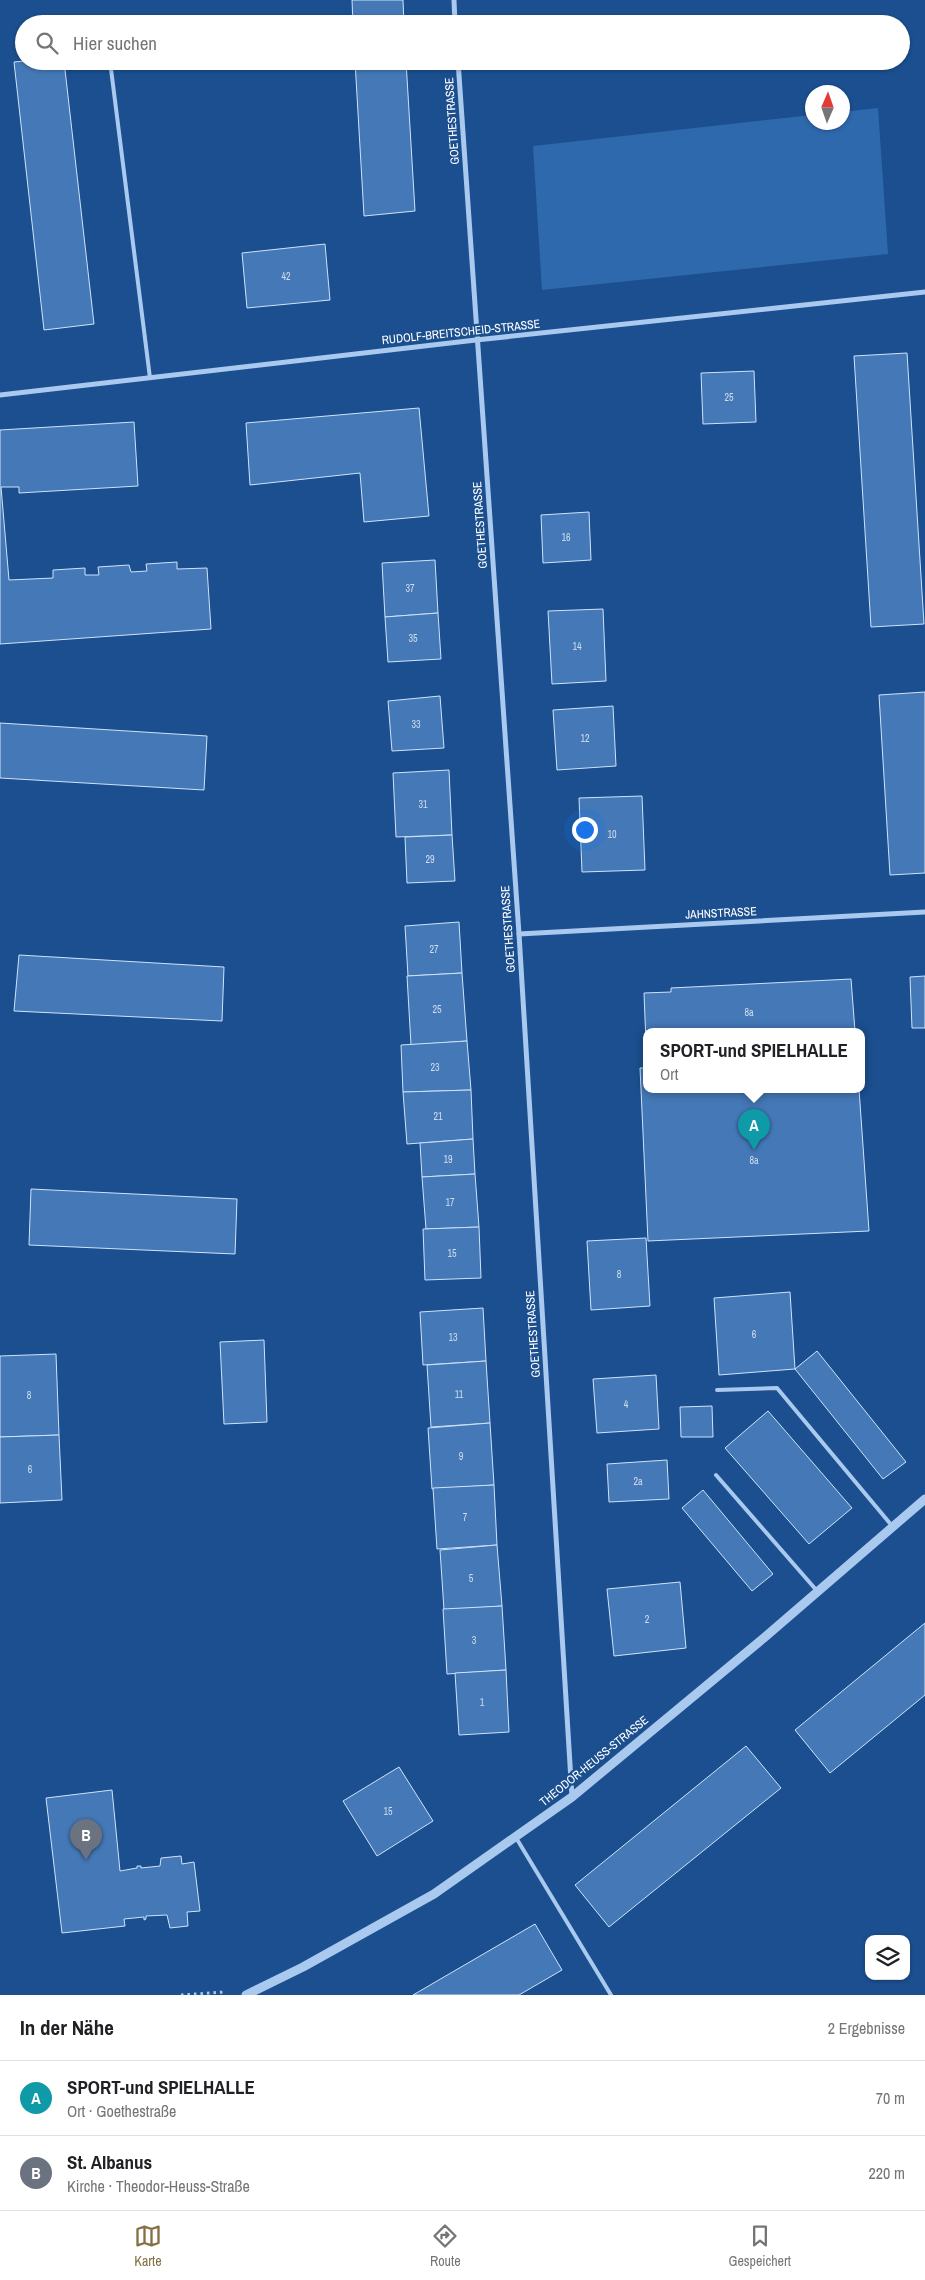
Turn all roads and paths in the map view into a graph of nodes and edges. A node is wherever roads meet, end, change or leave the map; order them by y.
1 (454, 0) edge
2 (455, 15) edge
3 (111, 70) edge
4 (459, 70) edge
5 (925, 292) edge
6 (476, 340) junction
7 (150, 378) junction
8 (0, 396) edge
9 (925, 912) edge
10 (519, 934) junction
11 (717, 1390) dead end
12 (716, 1475) dead end
13 (925, 1499) edge
14 (893, 1527) junction
15 (818, 1592) junction
16 (572, 1796) junction
17 (516, 1836) junction
18 (249, 1994) edge
19 (181, 1995) edge
20 (611, 1995) edge

1 - 2 street
3 - 7 lane
4 - 6 street, GOETHESTRASSE
5 - 6 street, RUDOLF-BREITSCHEID-STRASSE
6 - 7 street, RUDOLF-BREITSCHEID-STRASSE
6 - 10 street, GOETHESTRASSE
7 - 8 street, RUDOLF-BREITSCHEID-STRASSE
9 - 10 street, JAHNSTRASSE
10 - 16 street, GOETHESTRASSE
11 - 14 lane
12 - 15 lane
13 - 14 street, THEODOR-HEUSS-STRASSE
14 - 15 street, THEODOR-HEUSS-STRASSE
15 - 16 street, THEODOR-HEUSS-STRASSE
16 - 17 street, THEODOR-HEUSS-STRASSE
17 - 18 street, THEODOR-HEUSS-STRASSE
17 - 20 lane
18 - 19 path

